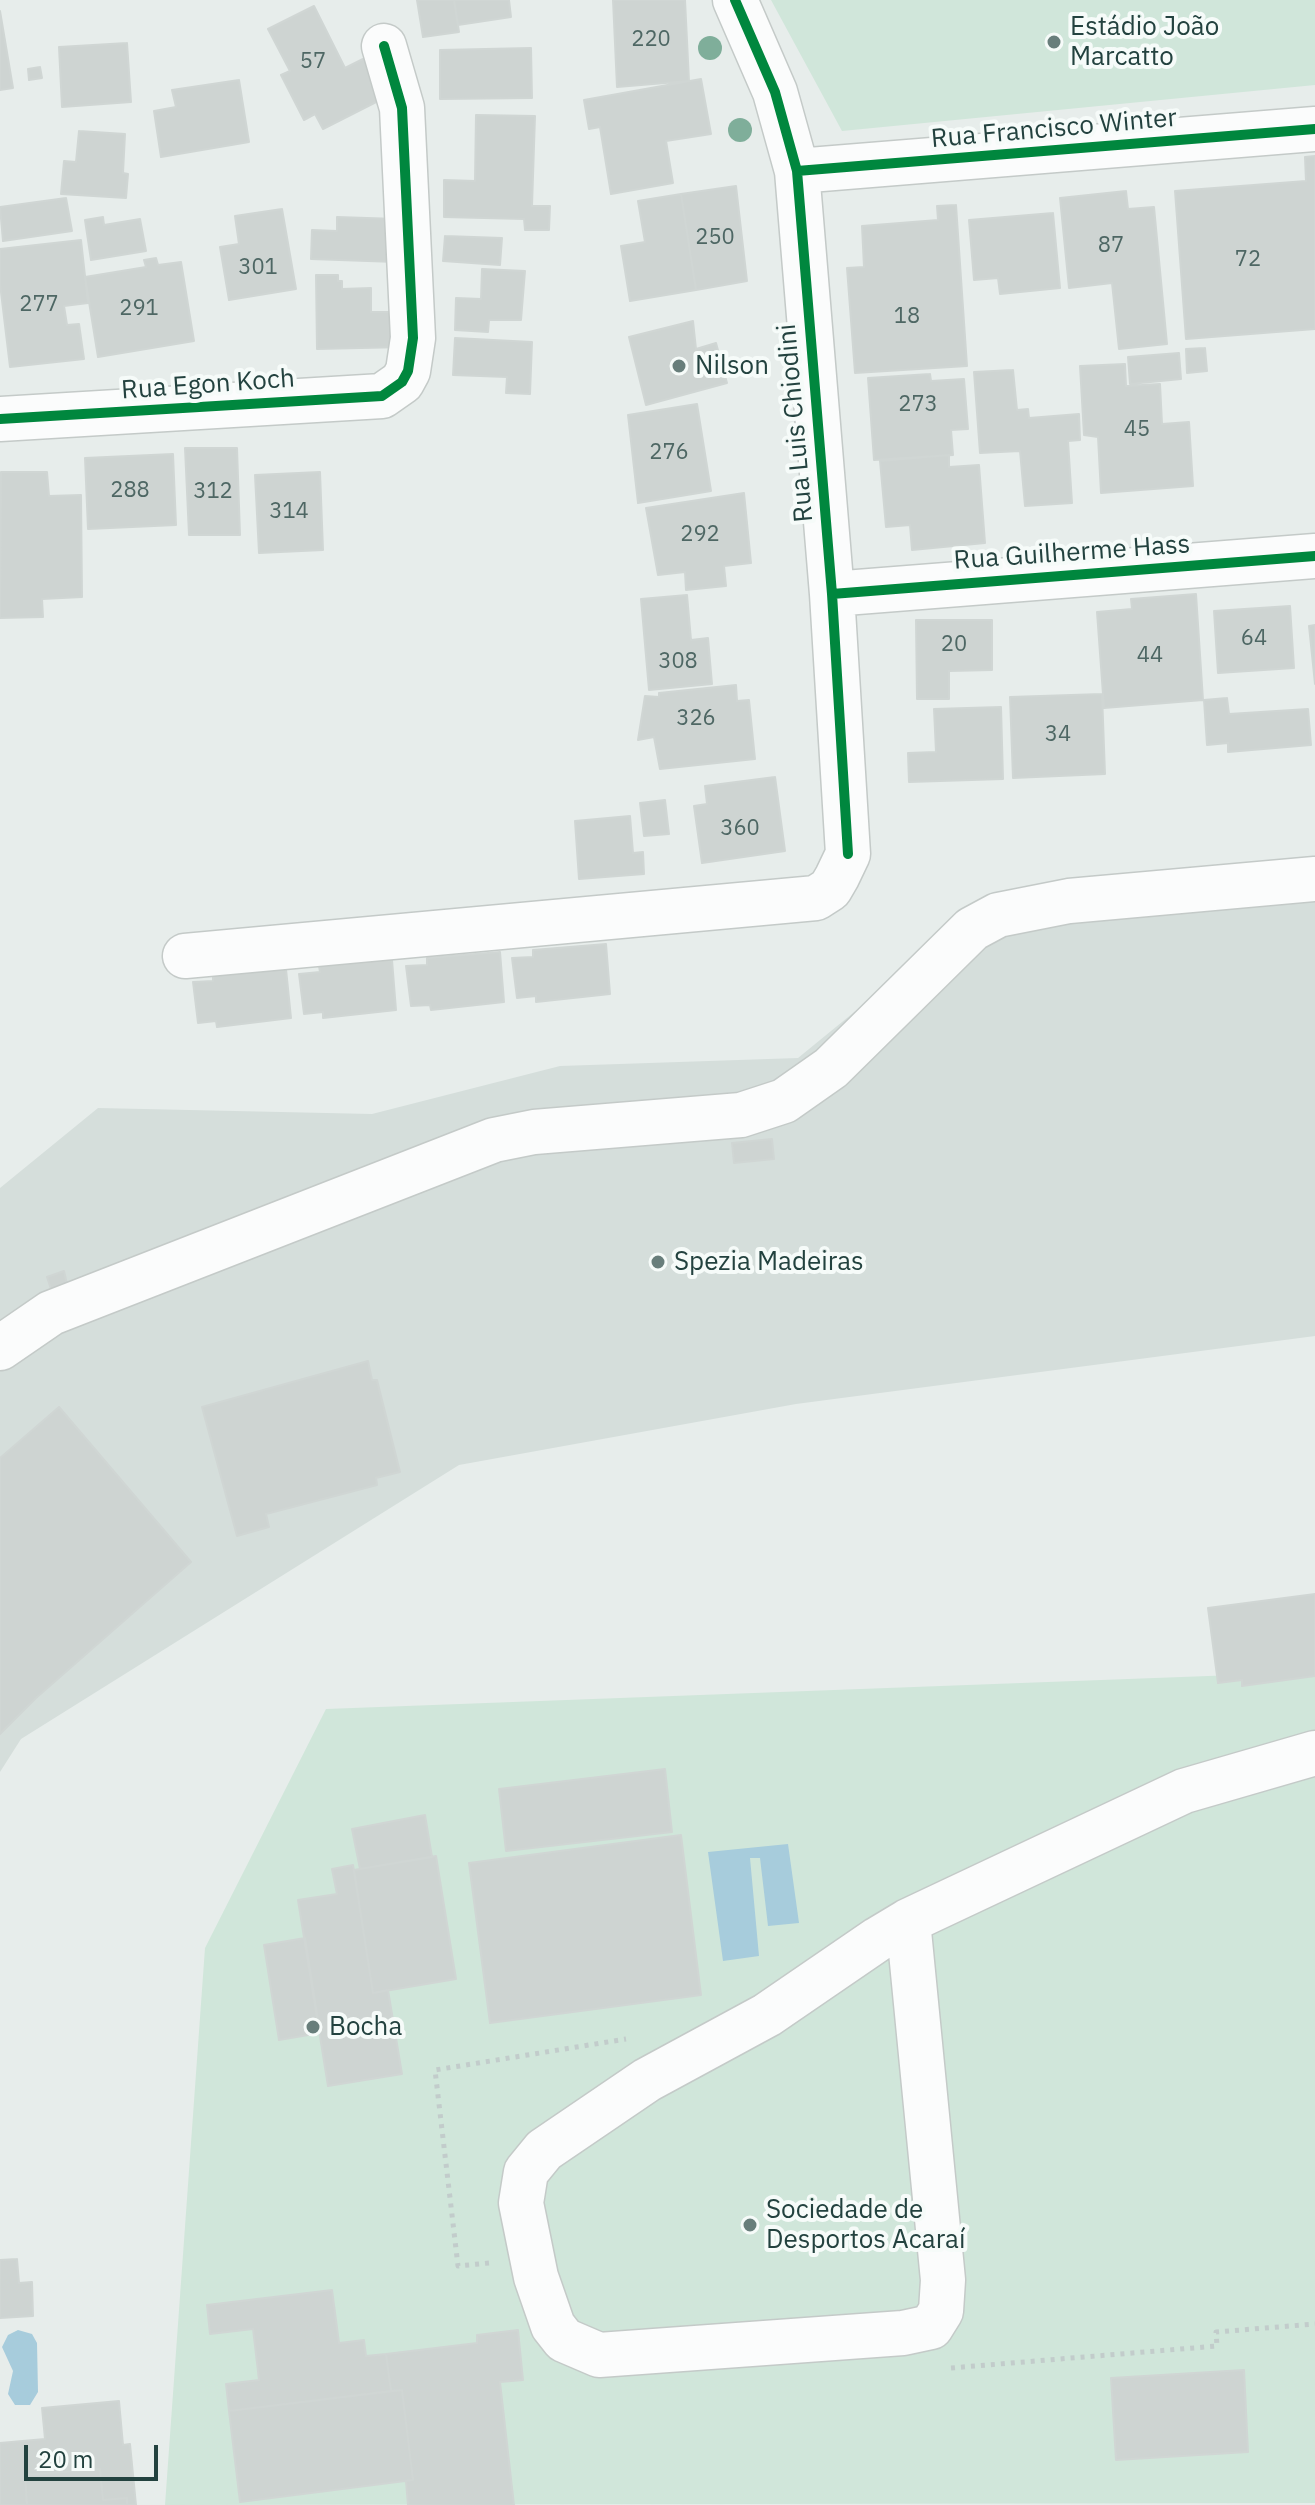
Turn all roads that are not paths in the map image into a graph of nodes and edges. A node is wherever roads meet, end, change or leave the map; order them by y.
1 (735, 0) edge
2 (384, 46) dead end
3 (1315, 129) edge
4 (797, 171) junction
5 (0, 419) edge
6 (1315, 556) edge
7 (832, 594) junction
8 (1315, 879) edge
9 (185, 956) dead end
10 (0, 1348) edge
11 (1315, 1753) edge
12 (908, 1921) junction

1 - 4 street, Rua Luis Chiodini
2 - 5 street, Rua Egon Koch
3 - 4 street, Rua Francisco Winter
4 - 7 street, Rua Luis Chiodini
6 - 7 street, Rua Guilherme Hass
7 - 9 street, Rua Luis Chiodini
8 - 10 street
11 - 12 street
12 - 12 street

